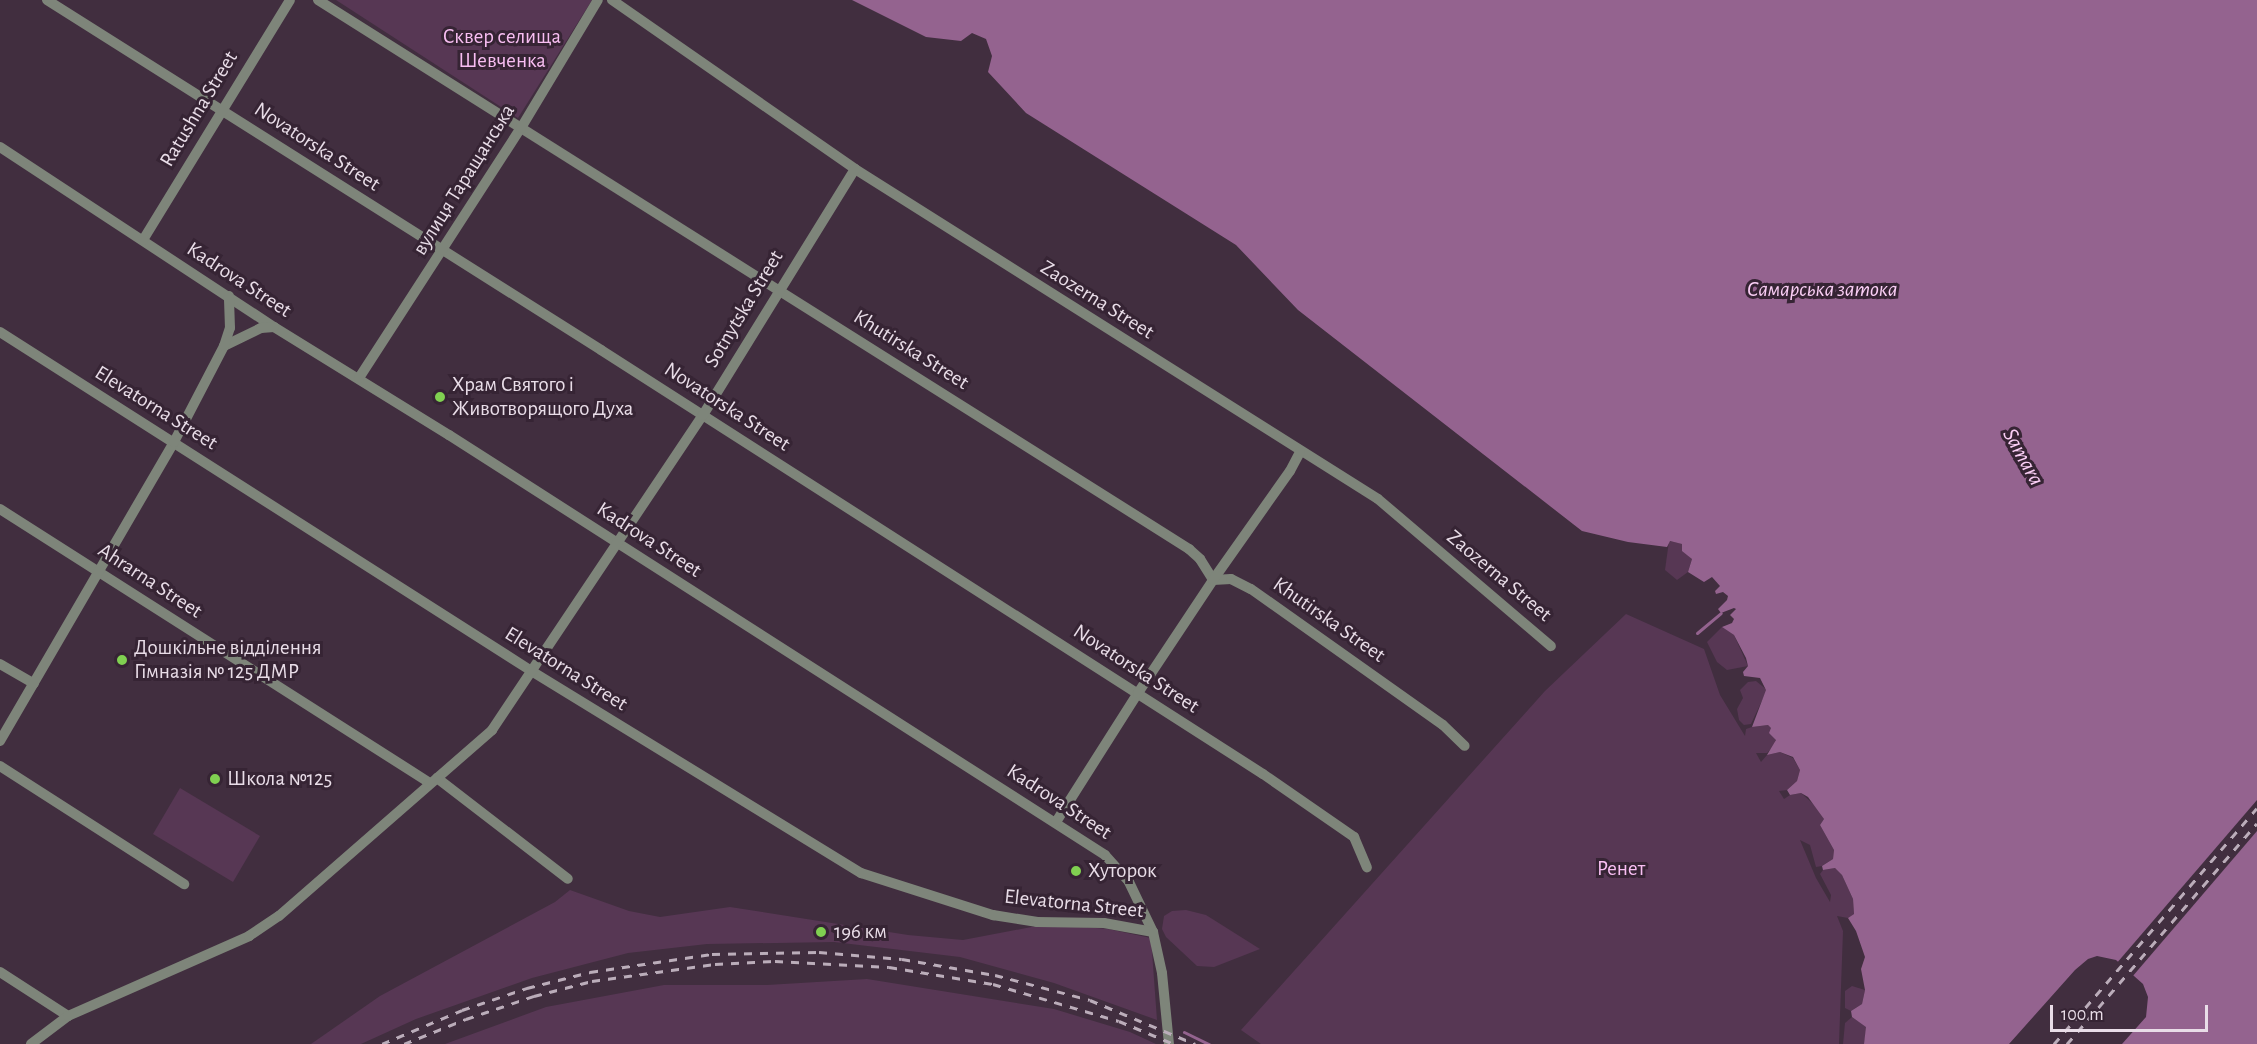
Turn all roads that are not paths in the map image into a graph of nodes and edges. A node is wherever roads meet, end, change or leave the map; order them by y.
1 (47, 0) edge
2 (290, 0) edge
3 (318, 0) edge
4 (598, 0) edge
5 (612, 0) edge
6 (222, 109) junction
7 (521, 128) junction
8 (0, 147) edge
9 (855, 169) junction
10 (143, 240) junction
11 (442, 252) junction
12 (779, 289) junction
13 (229, 296) junction
14 (274, 327) junction
15 (0, 332) edge
16 (224, 346) junction
17 (359, 378) junction
18 (703, 415) junction
19 (174, 442) junction
20 (1300, 452) junction
21 (0, 509) edge
22 (616, 542) junction
23 (99, 572) junction
24 (1213, 580) junction
25 (1551, 646) dead end
26 (0, 664) edge
27 (533, 672) junction
28 (34, 684) junction
29 (1138, 693) junction
30 (0, 741) edge
31 (1465, 747) dead end
32 (0, 766) edge
33 (433, 780) junction
34 (1056, 822) junction
35 (1366, 867) dead end
36 (567, 879) dead end
37 (184, 884) dead end
38 (1154, 932) junction
39 (0, 972) edge
40 (68, 1016) junction
41 (31, 1044) edge
42 (1169, 1044) edge

1 - 6 street, Novatorska Street
2 - 6 street, Ratushna Street
3 - 7 street, Khutirska Street
4 - 7 street, вулиця Таращанська
5 - 9 street, Zaozerna Street
6 - 10 street, Ratushna Street
6 - 11 street, Novatorska Street
7 - 11 street, вулиця Таращанська
7 - 12 street, Khutirska Street
8 - 10 street, Kadrova Street
9 - 12 street, Sotnytska Street
9 - 20 street, Zaozerna Street
10 - 13 street, Kadrova Street
11 - 17 street, вулиця Таращанська
11 - 18 street, Novatorska Street
12 - 18 street, Sotnytska Street
12 - 24 street, Khutirska Street
13 - 14 street, Kadrova Street
13 - 16 street
14 - 16 street
14 - 17 street, Kadrova Street
15 - 19 street, Elevatorna Street
16 - 19 street
17 - 22 street, Kadrova Street
18 - 22 street, Sotnytska Street
18 - 29 street, Novatorska Street
19 - 23 street
19 - 27 street, Elevatorna Street
20 - 24 street
20 - 25 street, Zaozerna Street
21 - 23 street, Ahrarna Street
22 - 27 street, Sotnytska Street
22 - 34 street, Kadrova Street
23 - 28 street
23 - 33 street, Ahrarna Street
24 - 29 street
24 - 31 street, Khutirska Street
26 - 28 street
27 - 33 street, Sotnytska Street
27 - 38 street, Elevatorna Street
28 - 30 street
29 - 34 street
29 - 35 street, Novatorska Street
32 - 37 street
33 - 36 street, Ahrarna Street
33 - 40 street, Sotnytska Street
34 - 38 street, Kadrova Street
38 - 42 street, Kadrova Street
39 - 40 street
40 - 41 street, Sotnytska Street

